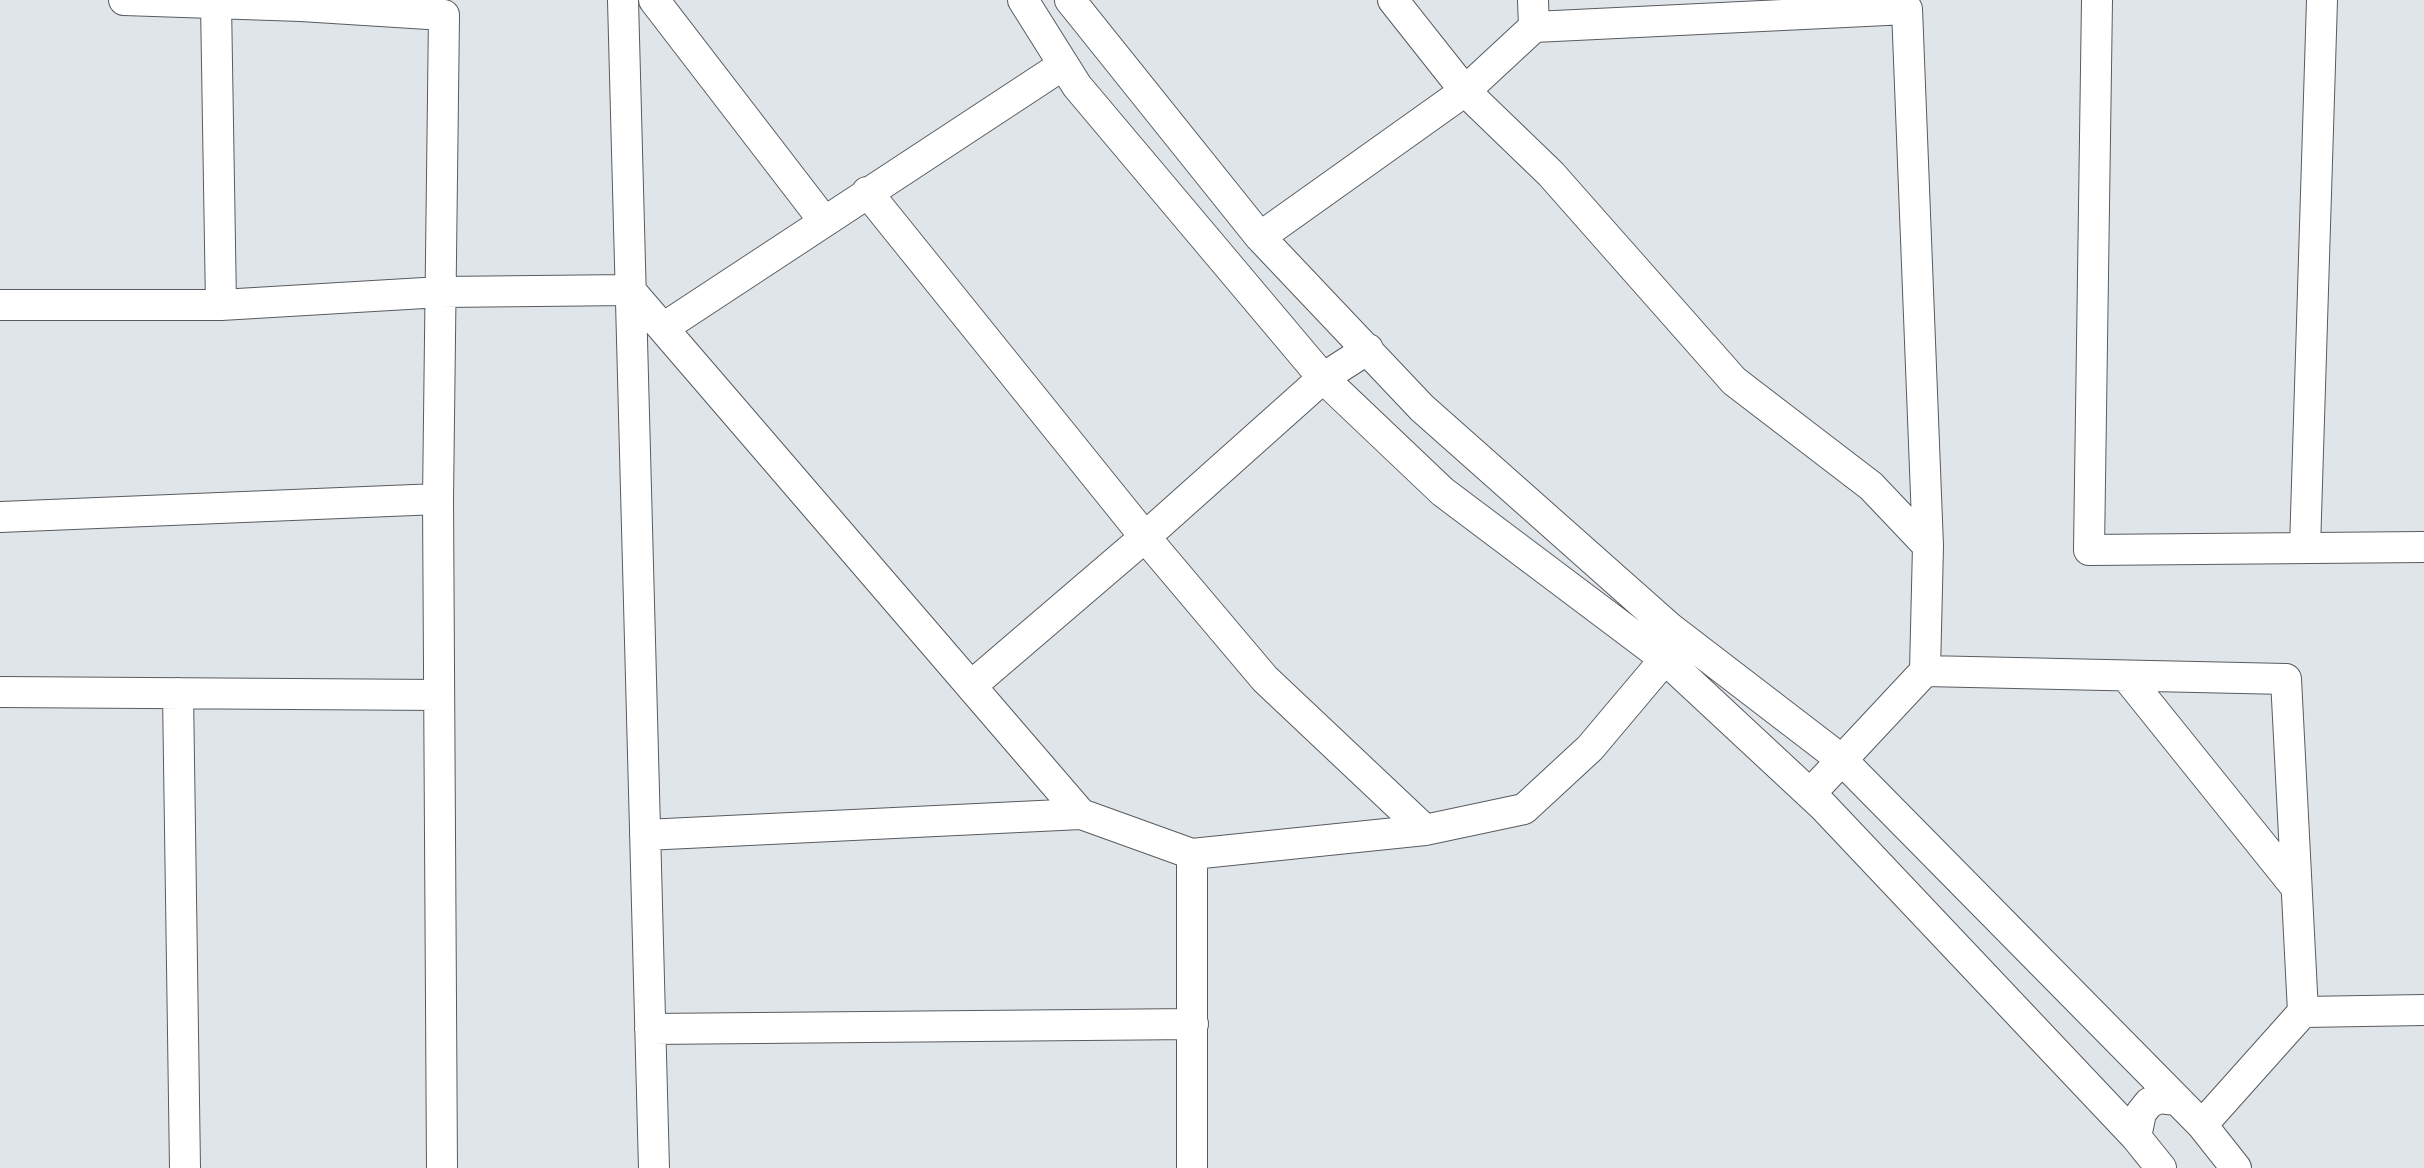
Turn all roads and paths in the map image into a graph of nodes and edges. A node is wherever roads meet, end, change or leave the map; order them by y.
1 (124, 0) edge
2 (623, 0) edge
3 (654, 0) edge
4 (1023, 0) edge
5 (1070, 0) edge
6 (1393, 0) edge
7 (2097, 0) edge
8 (2322, 0) edge
9 (216, 3) junction
10 (301, 3) edge
11 (1534, 14) edge
12 (1063, 65) junction
13 (1465, 91) junction
14 (867, 192) junction
15 (824, 221) junction
16 (1260, 237) junction
17 (630, 290) junction
18 (441, 292) junction
19 (0, 304) edge
20 (221, 305) junction
21 (663, 328) junction
22 (1368, 349) junction
23 (1323, 378) junction
24 (438, 499) junction
25 (0, 517) edge
26 (1145, 537) junction
27 (1928, 546) junction
28 (2424, 547) edge
29 (2305, 548) junction
30 (1665, 659) junction
31 (1925, 670) junction
32 (2126, 676) junction
33 (971, 686) junction
34 (0, 692) edge
35 (178, 693) junction
36 (439, 695) junction
37 (1842, 760) junction
38 (1810, 794) junction
39 (1081, 814) junction
40 (1425, 830) junction
41 (645, 836) junction
42 (1192, 854) junction
43 (2295, 886) junction
44 (2424, 1010) edge
45 (2303, 1012) junction
46 (1193, 1024) junction
47 (650, 1029) junction
48 (2177, 1100) junction
49 (2202, 1125) junction
50 (2136, 1137) junction
51 (2231, 1165) edge
52 (2156, 1166) edge
53 (185, 1168) edge
54 (442, 1168) edge
55 (654, 1168) edge
56 (1192, 1168) edge

1 - 9 street
2 - 17 street
3 - 15 street
4 - 12 street
5 - 16 street
6 - 13 street
7 - 29 street
8 - 29 street
9 - 10 street
9 - 20 street
10 - 18 street
11 - 13 street
11 - 27 street
12 - 14 street
12 - 23 street
13 - 16 street
13 - 27 street
14 - 15 street
14 - 26 street
15 - 21 street
16 - 22 street
17 - 18 street
17 - 21 street
17 - 41 street
18 - 20 street
18 - 24 street
19 - 20 street
21 - 33 street
22 - 23 street
22 - 37 street
23 - 26 street
23 - 30 street
24 - 25 street
24 - 36 street
26 - 33 street
26 - 40 street
27 - 31 street
28 - 29 street
30 - 38 street
30 - 40 street
31 - 32 street
31 - 37 street
32 - 43 street
32 - 43 street
33 - 39 street
34 - 35 street
35 - 36 street
35 - 53 street
36 - 54 street
37 - 38 street
37 - 48 street
38 - 50 street
39 - 41 street
39 - 42 street
40 - 42 street
41 - 47 street
42 - 46 street
43 - 45 street
44 - 45 street
45 - 49 street
46 - 47 street
46 - 56 street
47 - 55 street
48 - 49 street
48 - 50 street
49 - 51 street
50 - 52 street

